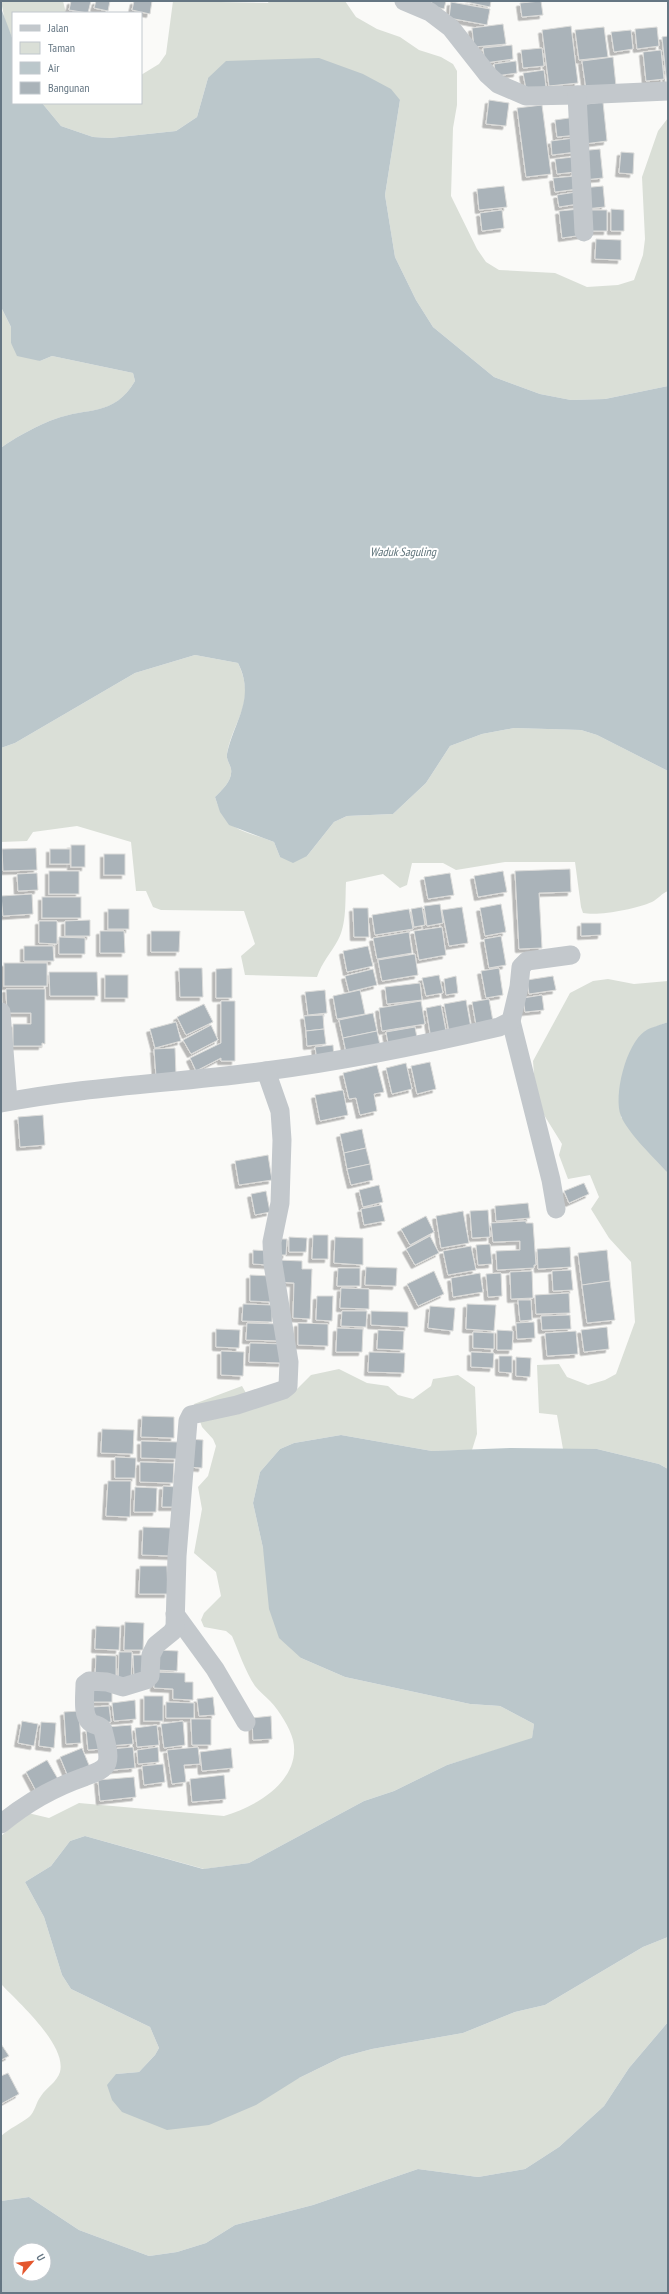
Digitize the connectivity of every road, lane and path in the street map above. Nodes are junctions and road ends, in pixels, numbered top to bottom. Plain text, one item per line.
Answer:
1 (404, 1) edge
2 (668, 91) edge
3 (578, 96) junction
4 (584, 232) dead end
5 (571, 955) dead end
6 (1, 1012) edge
7 (511, 1021) junction
8 (266, 1071) junction
9 (4, 1102) edge
10 (556, 1209) dead end
11 (175, 1614) junction
12 (246, 1722) dead end
13 (1, 1824) edge

1 - 3 street
2 - 3 street
3 - 4 street
5 - 7 street
6 - 9 street
7 - 8 street
7 - 10 street
8 - 9 street
8 - 11 street
11 - 12 street
11 - 13 street

